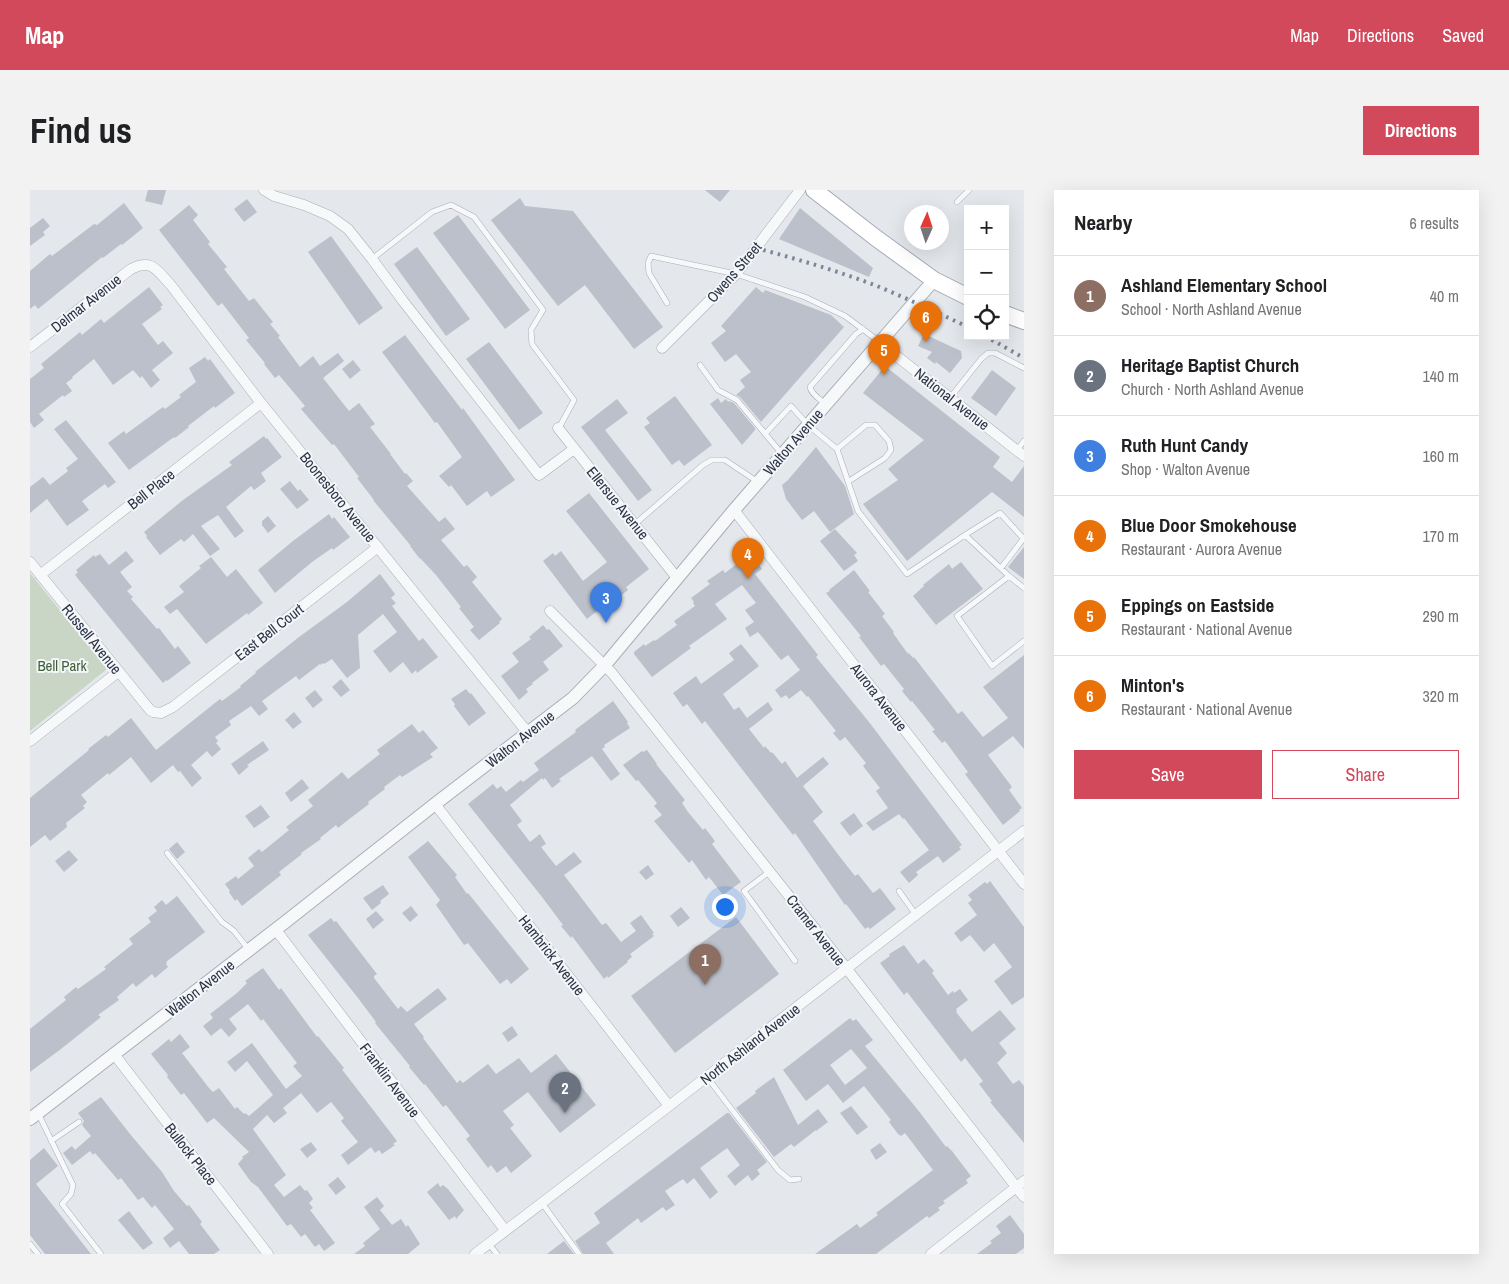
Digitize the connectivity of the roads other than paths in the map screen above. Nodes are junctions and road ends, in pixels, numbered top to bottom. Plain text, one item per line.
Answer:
1 (264, 190) edge
2 (800, 190) edge
3 (814, 190) edge
4 (969, 190) edge
5 (957, 202) dead end
6 (372, 259) junction
7 (144, 264) joint
8 (736, 274) junction
9 (934, 280) junction
10 (964, 295) edge
11 (667, 303) dead end
12 (1009, 315) edge
13 (1024, 321) edge
14 (863, 328) junction
15 (880, 343) junction
16 (30, 347) edge
17 (662, 348) dead end
18 (700, 365) dead end
19 (1024, 368) edge
20 (950, 398) junction
21 (261, 403) junction
22 (826, 404) junction
23 (808, 425) junction
24 (558, 428) joint
25 (765, 434) junction
26 (1024, 441) edge
27 (574, 448) junction
28 (837, 449) junction
29 (1020, 453) edge
30 (783, 455) junction
31 (849, 481) junction
32 (758, 482) junction
33 (734, 510) junction
34 (635, 524) junction
35 (966, 535) junction
36 (1024, 538) edge
37 (378, 546) junction
38 (30, 562) edge
39 (1001, 568) junction
40 (40, 575) junction
41 (1009, 576) junction
42 (678, 578) junction
43 (1024, 588) edge
44 (550, 611) dead end
45 (1024, 641) edge
46 (605, 665) junction
47 (118, 672) junction
48 (157, 713) joint
49 (528, 733) junction
50 (30, 741) edge
51 (435, 804) junction
52 (1024, 831) edge
53 (999, 851) junction
54 (167, 853) dead end
55 (770, 871) junction
56 (1024, 884) edge
57 (899, 891) dead end
58 (916, 915) junction
59 (276, 930) junction
60 (249, 950) junction
61 (795, 961) dead end
62 (847, 969) junction
63 (114, 1054) junction
64 (707, 1077) junction
65 (669, 1106) junction
66 (34, 1116) edge
67 (78, 1122) dead end
68 (52, 1141) junction
69 (799, 1179) dead end
70 (1020, 1184) edge
71 (1024, 1197) edge
72 (542, 1202) junction
73 (505, 1230) junction
74 (488, 1243) junction
75 (30, 1244) edge
76 (38, 1254) edge
77 (101, 1254) edge
78 (268, 1254) edge
79 (475, 1254) edge
80 (497, 1254) edge
81 (579, 1254) edge
82 (931, 1254) edge

1 - 6 street
2 - 8 street, Owens Street
3 - 9 main road
4 - 5 lane
6 - 24 lane
6 - 27 street
7 - 16 street, Delmar Avenue
7 - 21 street, Boonesboro Avenue
8 - 11 lane
8 - 14 lane
8 - 17 street, Owens Street
9 - 10 main road
9 - 15 street, Walton Avenue
12 - 13 main road
14 - 15 lane
14 - 22 lane
15 - 20 street, National Avenue
15 - 22 street, Walton Avenue
18 - 25 lane
19 - 20 lane
20 - 29 street, National Avenue
21 - 37 street, Boonesboro Avenue
21 - 40 street, Bell Place
22 - 23 street, Walton Avenue
23 - 25 lane
23 - 28 lane
23 - 30 street, Walton Avenue
24 - 27 street, Ellersue Avenue
25 - 30 lane
26 - 29 lane
27 - 34 street, Ellersue Avenue
28 - 31 lane
28 - 31 lane
30 - 32 street, Walton Avenue
31 - 35 lane
32 - 33 street, Walton Avenue
32 - 34 lane
33 - 42 street, Walton Avenue
33 - 53 street, Aurora Avenue
34 - 42 street, Ellersue Avenue
35 - 36 lane
35 - 39 lane
36 - 39 lane
37 - 48 street, East Bell Court
37 - 49 street, Boonesboro Avenue
38 - 40 street, Russell Avenue
39 - 41 lane
40 - 47 street, Russell Avenue
41 - 43 lane
41 - 45 lane
42 - 46 street, Walton Avenue
44 - 46 street, Cramer Avenue
46 - 49 street, Walton Avenue
46 - 55 street, Cramer Avenue
47 - 48 street, Russell Avenue
47 - 50 street
49 - 51 street, Walton Avenue
51 - 59 street, Walton Avenue
51 - 65 street, Hambrick Avenue
52 - 53 street, North Ashland Avenue
53 - 56 street, Aurora Avenue
53 - 58 street, North Ashland Avenue
54 - 60 lane
55 - 61 lane
55 - 62 street, Cramer Avenue
57 - 58 lane
58 - 62 street, North Ashland Avenue
59 - 60 street, Walton Avenue
59 - 73 street, Franklin Avenue
60 - 63 street, Walton Avenue
62 - 64 street, North Ashland Avenue
62 - 70 street, Cramer Avenue
63 - 66 street, Walton Avenue
63 - 78 street, Bullock Place
64 - 65 street, North Ashland Avenue
64 - 69 lane
65 - 72 street, North Ashland Avenue
66 - 68 lane
67 - 68 lane
68 - 77 lane
70 - 71 street, Cramer Avenue
70 - 82 street
72 - 73 street, North Ashland Avenue
72 - 81 lane
73 - 74 street, North Ashland Avenue
74 - 79 street, North Ashland Avenue
74 - 80 lane
75 - 76 lane

